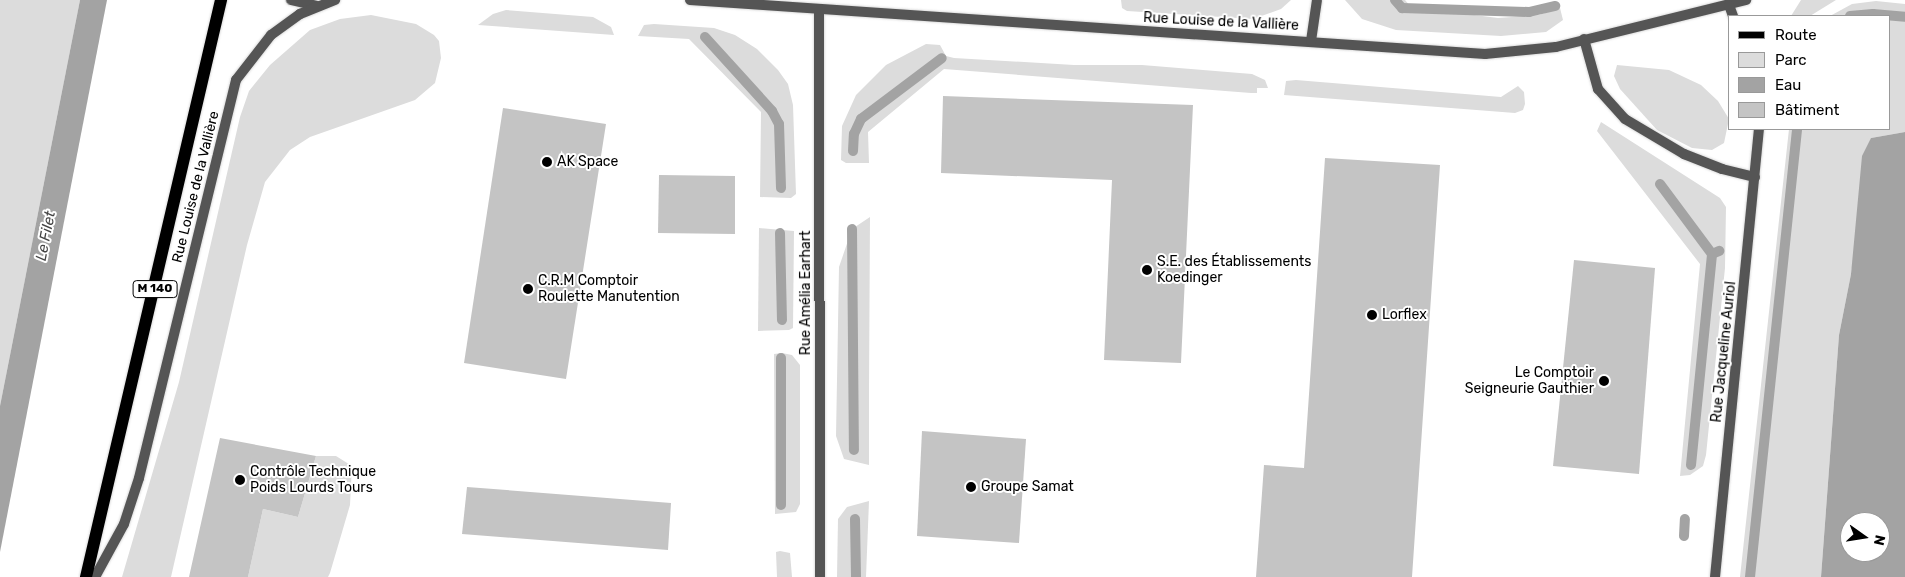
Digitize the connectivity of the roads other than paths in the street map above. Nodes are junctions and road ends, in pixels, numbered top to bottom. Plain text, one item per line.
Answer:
1 (221, 0) edge
2 (291, 0) edge
3 (335, 0) edge
4 (690, 0) edge
5 (1316, 0) edge
6 (1746, 0) edge
7 (1729, 5) junction
8 (316, 6) junction
9 (819, 9) junction
10 (1733, 15) edge
11 (1584, 39) junction
12 (1311, 41) junction
13 (1759, 130) edge
14 (1755, 178) junction
15 (86, 577) edge
16 (95, 577) edge
17 (820, 577) edge
18 (1715, 577) edge

1 - 15 main road, M 140
2 - 8 street
3 - 8 street, Rue Louise de la Vallière
4 - 9 street, Rue Louise de la Vallière
5 - 12 street
6 - 7 street, Rue Louise de la Vallière
7 - 10 street
7 - 11 street, Rue Louise de la Vallière
8 - 16 street, Rue Louise de la Vallière
9 - 12 street, Rue Louise de la Vallière
9 - 17 street, Rue Amélia Earhart
11 - 12 street, Rue Louise de la Vallière
11 - 14 street
13 - 14 street, Rue Jacqueline Auriol
14 - 18 street, Rue Jacqueline Auriol

